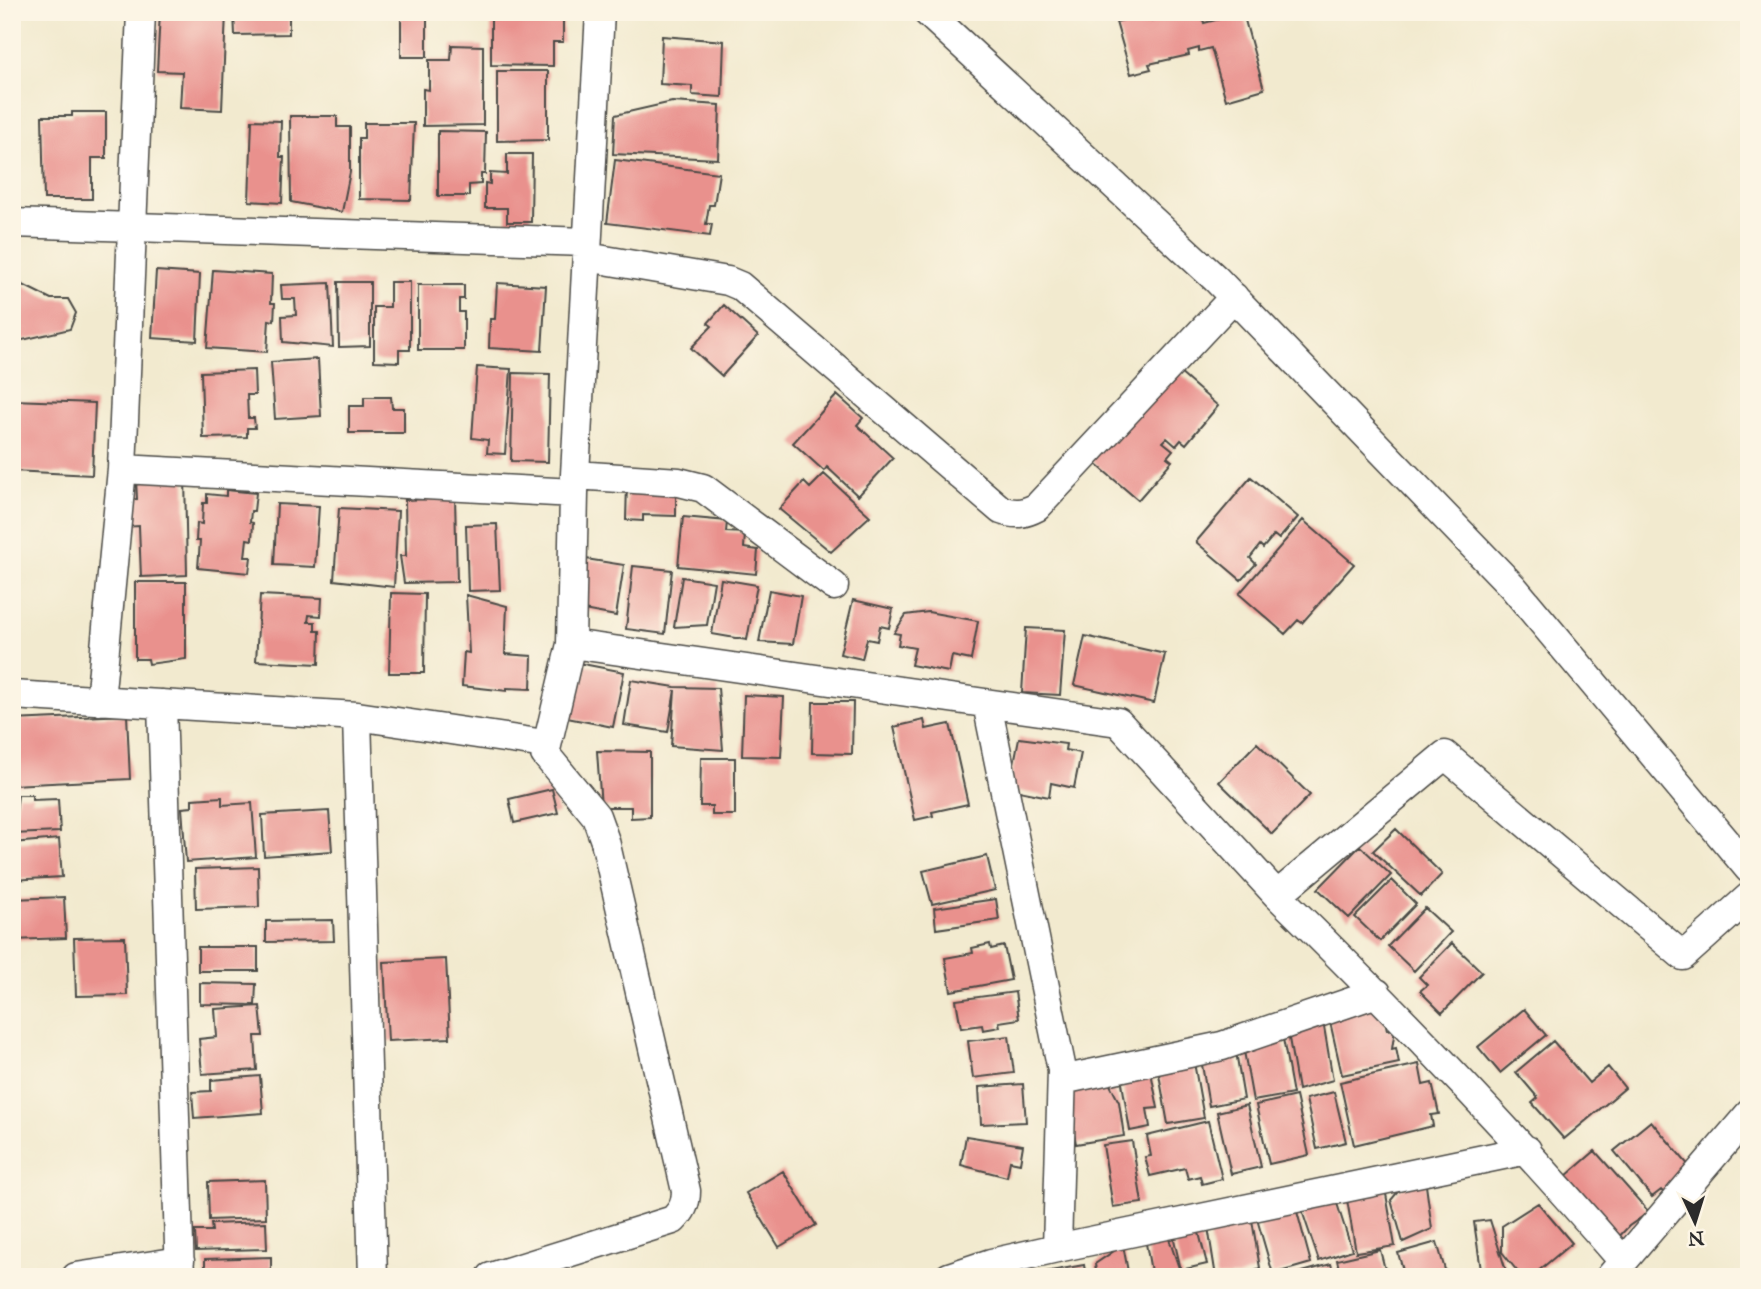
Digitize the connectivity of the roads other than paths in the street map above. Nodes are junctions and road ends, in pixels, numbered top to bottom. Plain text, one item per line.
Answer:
1 (141, 12) edge
2 (600, 12) edge
3 (927, 12) edge
4 (12, 223) edge
5 (132, 226) junction
6 (587, 250) junction
7 (1234, 297) junction
8 (122, 469) junction
9 (575, 484) junction
10 (834, 586) dead end
11 (571, 644) junction
12 (12, 695) edge
13 (100, 701) junction
14 (162, 704) junction
15 (988, 704) junction
16 (358, 716) junction
17 (545, 744) junction
18 (1749, 869) edge
19 (1278, 895) junction
20 (1749, 897) edge
21 (1377, 993) junction
22 (1062, 1080) junction
23 (1749, 1114) edge
24 (1527, 1150) junction
25 (1057, 1248) junction
26 (180, 1269) edge
27 (1616, 1269) edge
28 (76, 1277) edge
29 (373, 1277) edge
30 (492, 1277) edge
31 (949, 1277) edge

1 - 5 street
2 - 6 street
3 - 7 street
4 - 5 street
5 - 6 street
5 - 8 street
6 - 7 street
6 - 9 street
7 - 18 street
8 - 9 street
8 - 13 street
9 - 10 street
9 - 11 street
11 - 15 street
11 - 17 street
12 - 13 street
13 - 14 street
14 - 16 street
14 - 26 street
15 - 19 street
15 - 22 street
16 - 17 street
16 - 29 street
17 - 30 street
19 - 20 street
19 - 21 street
21 - 22 street
21 - 24 street
22 - 25 street
23 - 27 street
24 - 25 street
24 - 27 street
25 - 31 street
26 - 28 street

